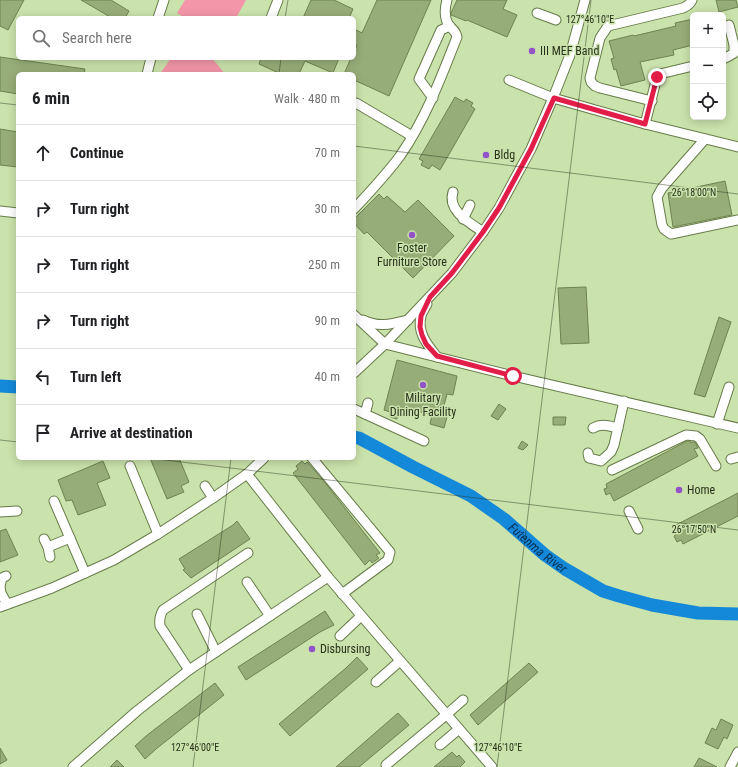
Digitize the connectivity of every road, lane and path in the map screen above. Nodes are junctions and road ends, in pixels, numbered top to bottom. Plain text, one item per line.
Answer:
1 (164, 0) edge
2 (278, 0) edge
3 (447, 0) edge
4 (584, 0) edge
5 (692, 0) edge
6 (536, 13) dead end
7 (159, 16) edge
8 (272, 16) edge
9 (556, 20) dead end
10 (729, 25) dead end
11 (450, 26) junction
12 (726, 58) edge
13 (150, 60) edge
14 (690, 67) edge
15 (147, 72) edge
16 (508, 80) dead end
17 (433, 98) junction
18 (554, 98) junction
19 (652, 101) junction
20 (356, 103) dead end
21 (645, 124) junction
22 (412, 136) junction
23 (705, 138) junction
24 (738, 147) edge
25 (453, 192) dead end
26 (470, 205) dead end
27 (356, 207) edge
28 (0, 210) edge
29 (16, 213) edge
30 (463, 219) junction
31 (738, 220) edge
32 (483, 232) junction
33 (430, 297) junction
34 (356, 316) edge
35 (356, 317) edge
36 (408, 320) junction
37 (386, 344) junction
38 (437, 356) junction
39 (356, 371) edge
40 (729, 387) dead end
41 (624, 401) junction
42 (368, 403) dead end
43 (356, 410) edge
44 (365, 414) junction
45 (717, 424) junction
46 (593, 428) dead end
47 (618, 428) junction
48 (738, 428) edge
49 (424, 441) dead end
50 (588, 453) dead end
51 (262, 460) edge
52 (314, 460) edge
53 (130, 466) dead end
54 (716, 466) dead end
55 (612, 470) dead end
56 (247, 474) junction
57 (206, 486) dead end
58 (213, 498) junction
59 (54, 500) dead end
60 (17, 511) dead end
61 (629, 511) dead end
62 (0, 512) edge
63 (638, 529) dead end
64 (158, 534) junction
65 (70, 538) junction
66 (248, 553) dead end
67 (50, 557) dead end
68 (85, 573) junction
69 (6, 576) dead end
70 (328, 577) junction
71 (247, 582) dead end
72 (0, 586) edge
73 (342, 594) junction
74 (3, 605) edge
75 (197, 614) dead end
76 (270, 616) junction
77 (361, 616) junction
78 (340, 636) dead end
79 (216, 652) junction
80 (400, 661) junction
81 (189, 670) junction
82 (376, 682) dead end
83 (463, 700) dead end
84 (446, 715) junction
85 (459, 729) junction
86 (440, 745) dead end
87 (738, 752) edge
88 (386, 765) dead end
89 (73, 767) edge
90 (492, 767) edge
91 (730, 767) edge

1 - 7 lane
2 - 8 lane
3 - 11 lane
4 - 18 lane
5 - 19 lane
6 - 9 lane
10 - 12 lane
11 - 17 lane
11 - 17 lane
13 - 15 lane
14 - 19 lane
16 - 18 lane
17 - 22 lane
18 - 21 lane
18 - 32 lane
19 - 21 lane
20 - 22 lane
21 - 23 lane
22 - 27 lane
23 - 24 lane
23 - 31 lane
25 - 30 lane
26 - 30 lane
28 - 29 lane
30 - 32 lane
32 - 33 lane
33 - 36 lane
33 - 38 lane
34 - 36 lane
35 - 37 lane
36 - 37 lane
37 - 38 lane
37 - 39 lane
38 - 41 lane
40 - 45 lane
41 - 45 lane
41 - 47 lane
42 - 44 lane
43 - 44 lane
44 - 49 lane
45 - 48 lane
46 - 47 lane
47 - 50 lane
51 - 56 lane
52 - 73 lane
53 - 64 lane
54 - 55 lane
56 - 58 lane
56 - 70 lane
57 - 58 lane
58 - 64 lane
59 - 65 lane
60 - 62 lane
61 - 63 lane
64 - 68 lane
65 - 67 lane
65 - 68 lane
66 - 81 lane
68 - 74 lane
69 - 72 lane
70 - 73 lane
70 - 76 lane
71 - 76 lane
72 - 74 lane
73 - 77 lane
75 - 79 lane
76 - 79 lane
77 - 78 lane
77 - 80 lane
79 - 81 lane
80 - 82 lane
80 - 84 lane
81 - 89 lane
83 - 84 lane
84 - 85 lane
84 - 88 lane
85 - 86 lane
85 - 90 lane
87 - 91 lane

